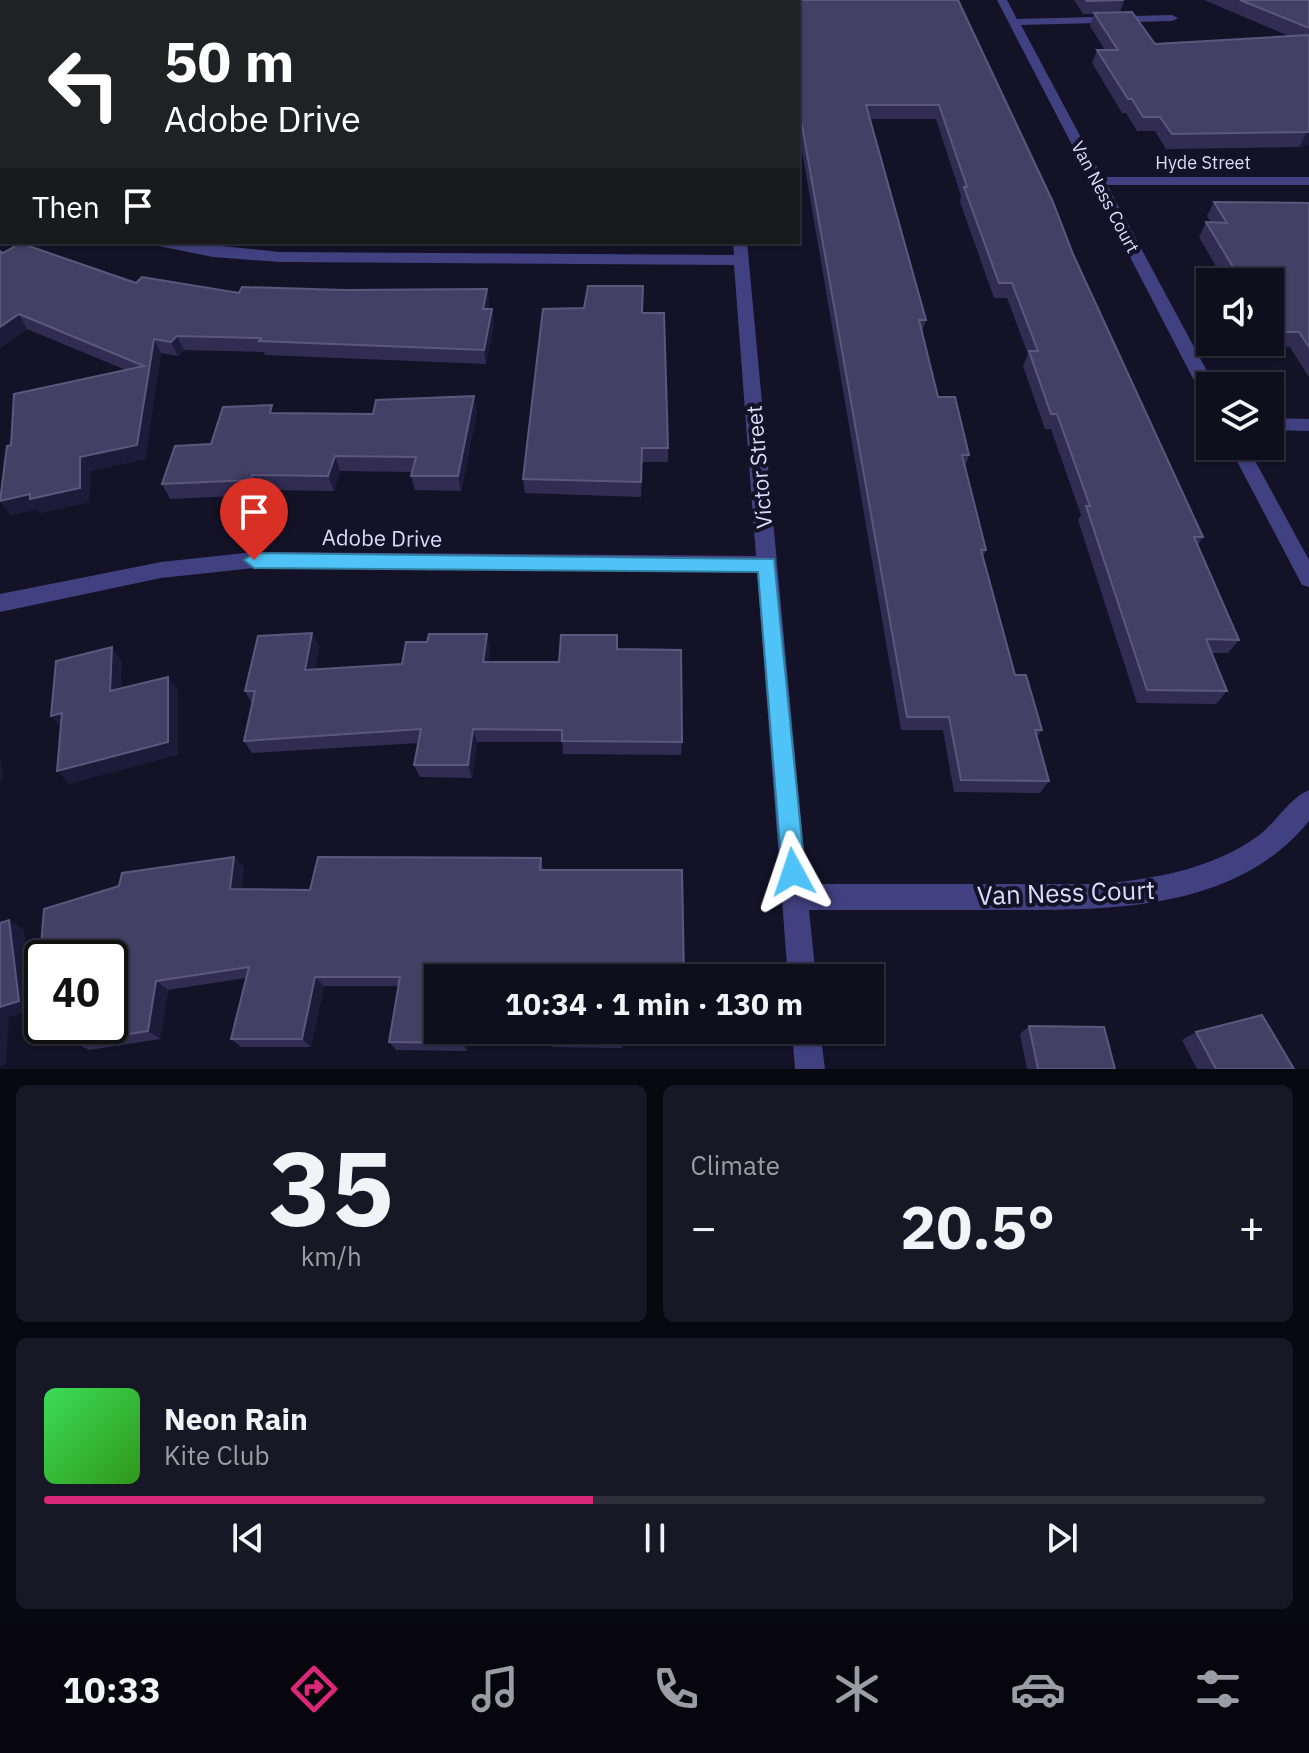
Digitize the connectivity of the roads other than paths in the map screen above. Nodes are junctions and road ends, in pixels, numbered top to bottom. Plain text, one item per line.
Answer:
1 (1002, 0) edge
2 (1172, 18) dead end
3 (1013, 22) junction
4 (1097, 181) junction
5 (1309, 181) edge
6 (170, 244) edge
7 (740, 251) edge
8 (1198, 372) edge
9 (1284, 424) edge
10 (1309, 425) edge
11 (1245, 460) edge
12 (767, 564) junction
13 (1309, 579) edge
14 (0, 603) edge
15 (1309, 802) edge
16 (796, 897) junction
17 (801, 964) edge
18 (807, 1044) edge
19 (810, 1069) edge

1 - 3 street, Van Ness Court
2 - 3 street
3 - 4 street, Van Ness Court
4 - 5 street, Hyde Street
4 - 8 street, Van Ness Court
6 - 7 street
7 - 12 street, Victor Street
9 - 10 street
11 - 13 street
12 - 14 street, Adobe Drive
12 - 16 street, Victor Street
15 - 16 street, Van Ness Court
16 - 17 street, Victor Street
18 - 19 street

